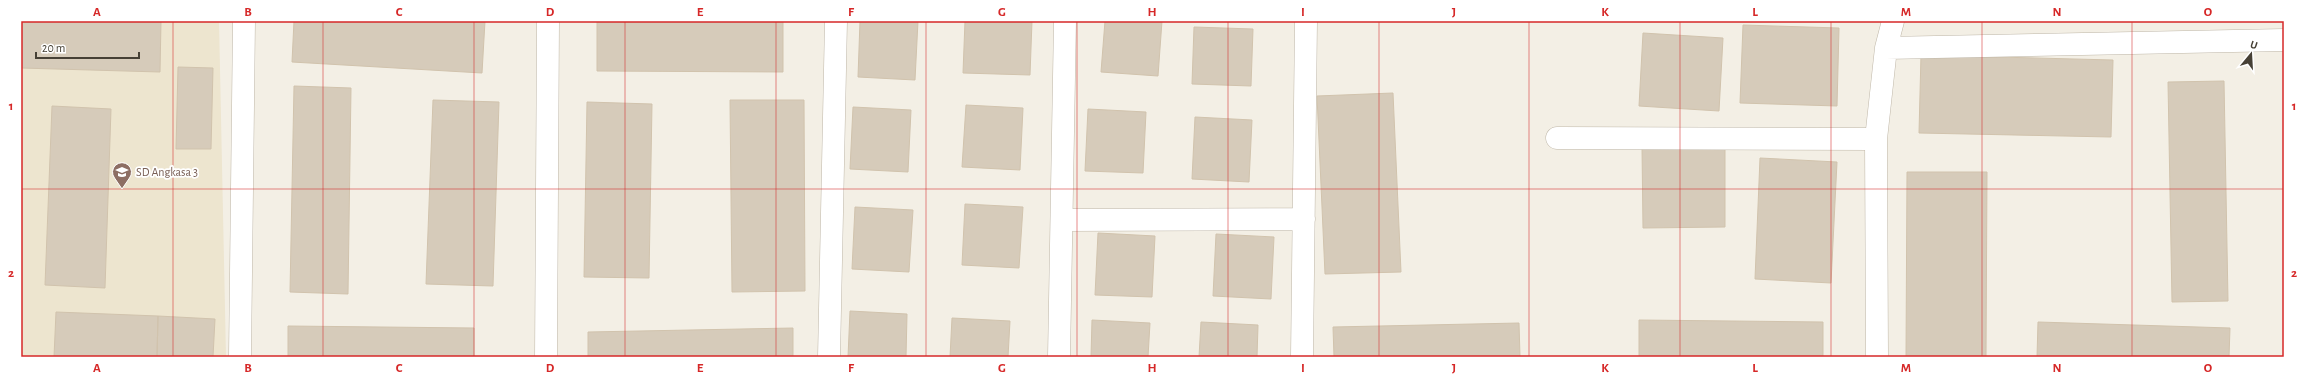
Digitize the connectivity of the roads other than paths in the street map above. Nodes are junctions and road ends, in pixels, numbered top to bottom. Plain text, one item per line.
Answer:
1 (244, 21) edge
2 (548, 21) edge
3 (836, 21) edge
4 (1065, 21) edge
5 (1306, 21) edge
6 (1893, 21) edge
7 (2284, 40) edge
8 (1886, 48) junction
9 (1557, 138) dead end
10 (1876, 139) junction
11 (1304, 219) junction
12 (1062, 220) junction
13 (240, 357) edge
14 (546, 357) edge
15 (829, 357) edge
16 (1059, 357) edge
17 (1302, 357) edge
18 (1877, 357) edge

1 - 13 street
2 - 14 street
3 - 15 street
4 - 12 street
5 - 11 street
6 - 8 street
7 - 8 street
8 - 10 street
9 - 10 street
10 - 18 street
11 - 12 street
11 - 17 street
12 - 16 street

